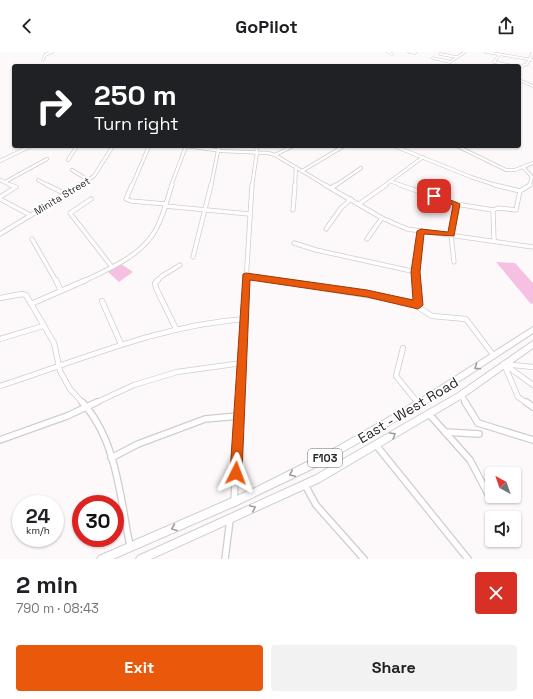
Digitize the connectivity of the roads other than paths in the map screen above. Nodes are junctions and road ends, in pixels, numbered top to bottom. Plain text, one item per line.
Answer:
1 (52, 52) edge
2 (388, 52) edge
3 (409, 52) edge
4 (465, 52) edge
5 (486, 52) edge
6 (533, 52) edge
7 (415, 53) dead end
8 (392, 54) dead end
9 (440, 54) dead end
10 (499, 55) junction
11 (433, 58) dead end
12 (456, 58) junction
13 (43, 60) dead end
14 (529, 60) junction
15 (533, 60) edge
16 (504, 64) edge
17 (521, 66) edge
18 (521, 81) edge
19 (533, 86) edge
20 (27, 148) edge
21 (76, 148) edge
22 (112, 148) edge
23 (148, 148) edge
24 (185, 148) edge
25 (202, 148) edge
26 (256, 148) edge
27 (289, 148) edge
28 (341, 148) edge
29 (399, 148) edge
30 (461, 148) edge
31 (218, 150) junction
32 (257, 152) junction
33 (275, 155) junction
34 (423, 157) junction
35 (47, 159) dead end
36 (68, 160) dead end
37 (0, 161) edge
38 (533, 163) edge
39 (296, 167) junction
40 (523, 167) junction
41 (361, 168) dead end
42 (72, 170) dead end
43 (302, 171) junction
44 (0, 180) edge
45 (38, 180) dead end
46 (88, 180) junction
47 (390, 181) junction
48 (4, 182) junction
49 (331, 188) junction
50 (520, 192) junction
51 (66, 194) junction
52 (0, 198) edge
53 (91, 199) dead end
54 (351, 199) junction
55 (359, 204) junction
56 (456, 204) junction
57 (165, 205) junction
58 (206, 209) junction
59 (293, 210) dead end
60 (493, 210) junction
61 (249, 214) junction
62 (30, 215) junction
63 (382, 218) junction
64 (326, 229) dead end
65 (421, 231) junction
66 (0, 234) edge
67 (451, 234) junction
68 (32, 239) dead end
69 (368, 239) dead end
70 (494, 240) junction
71 (294, 243) dead end
72 (533, 247) edge
73 (193, 257) dead end
74 (454, 262) dead end
75 (180, 265) dead end
76 (112, 267) junction
77 (416, 272) junction
78 (246, 276) junction
79 (61, 291) junction
80 (0, 297) edge
81 (102, 301) dead end
82 (31, 304) junction
83 (418, 305) junction
84 (245, 319) junction
85 (43, 326) junction
86 (176, 329) junction
87 (533, 330) edge
88 (0, 339) edge
89 (121, 344) junction
90 (533, 344) edge
91 (403, 348) dead end
92 (494, 356) junction
93 (242, 363) junction
94 (504, 364) junction
95 (59, 367) junction
96 (533, 367) edge
97 (533, 385) edge
98 (0, 386) edge
99 (461, 395) junction
100 (419, 404) junction
101 (87, 407) junction
102 (533, 407) edge
103 (429, 414) junction
104 (239, 416) junction
105 (444, 432) junction
106 (479, 434) dead end
107 (0, 440) edge
108 (533, 440) edge
109 (376, 445) junction
110 (111, 458) junction
111 (305, 484) junction
112 (485, 488) edge
113 (234, 501) junction
114 (230, 519) junction
115 (130, 547) junction
116 (102, 559) edge
117 (141, 559) edge
118 (225, 559) edge
119 (364, 559) edge
120 (468, 559) edge

1 - 13 street
2 - 8 street
3 - 7 street
4 - 12 street
5 - 10 street
6 - 14 street
9 - 12 street
10 - 14 street
10 - 16 street
11 - 12 street
14 - 15 street
14 - 17 street
18 - 19 street
20 - 37 street
21 - 36 street
22 - 46 street, Minita Street
23 - 57 street
24 - 57 street
25 - 31 street
26 - 32 street
27 - 33 street
28 - 43 street
29 - 34 street
30 - 40 street
31 - 32 street
31 - 58 street
32 - 33 street
32 - 61 street
33 - 39 street
34 - 47 street
34 - 50 street
35 - 48 street
38 - 40 street
39 - 43 street
39 - 59 street
40 - 50 street
41 - 49 street
42 - 46 street
43 - 49 street
44 - 48 street
45 - 51 street
46 - 51 street, Minita Street
47 - 55 street
47 - 56 street
48 - 52 street
49 - 54 street
50 - 60 street
51 - 62 street, Minita Street
52 - 62 street
53 - 76 street
54 - 55 street
54 - 64 street
55 - 63 street
56 - 60 street
56 - 67 street
57 - 58 street
57 - 76 street
58 - 61 street
58 - 73 street
60 - 70 street
61 - 78 street
62 - 66 street, Minita Street
63 - 65 street
63 - 69 street
65 - 67 street
65 - 77 street
67 - 70 street
67 - 74 street
68 - 79 street
70 - 72 street
71 - 77 street
75 - 86 street
76 - 79 street
77 - 83 street
78 - 83 street
78 - 84 street
79 - 82 street
80 - 82 street
81 - 89 street
82 - 85 street
83 - 92 street
84 - 86 street
84 - 93 street
85 - 88 street
85 - 95 street
86 - 89 street
87 - 92 main road, East - West Road / F103
89 - 95 street
90 - 94 main road, East - West Road / F103
91 - 100 street
92 -> 100 main road, East - West Road / F103
93 - 101 street
93 - 104 street
94 - 96 street
94 - 97 street
94 - 99 main road, East - West Road / F103
94 - 102 street
95 - 98 street
95 - 101 street
99 - 103 main road, East - West Road / F103
99 - 108 street
100 -> 113 main road, East - West Road / F103
101 - 107 street
101 - 110 street
103 - 105 street
109 -> 103 main road, East - West Road / F103
104 - 110 street
104 - 113 street
105 - 106 street
105 - 112 street
109 - 111 main road, East - West Road / F103
109 - 120 street
110 - 115 street
114 -> 111 main road, East - West Road / F103
111 - 119 street
113 -> 115 main road, East - West Road / F103
114 - 117 main road, East - West Road / F103
114 - 118 street
115 - 116 main road, East - West Road / F103

